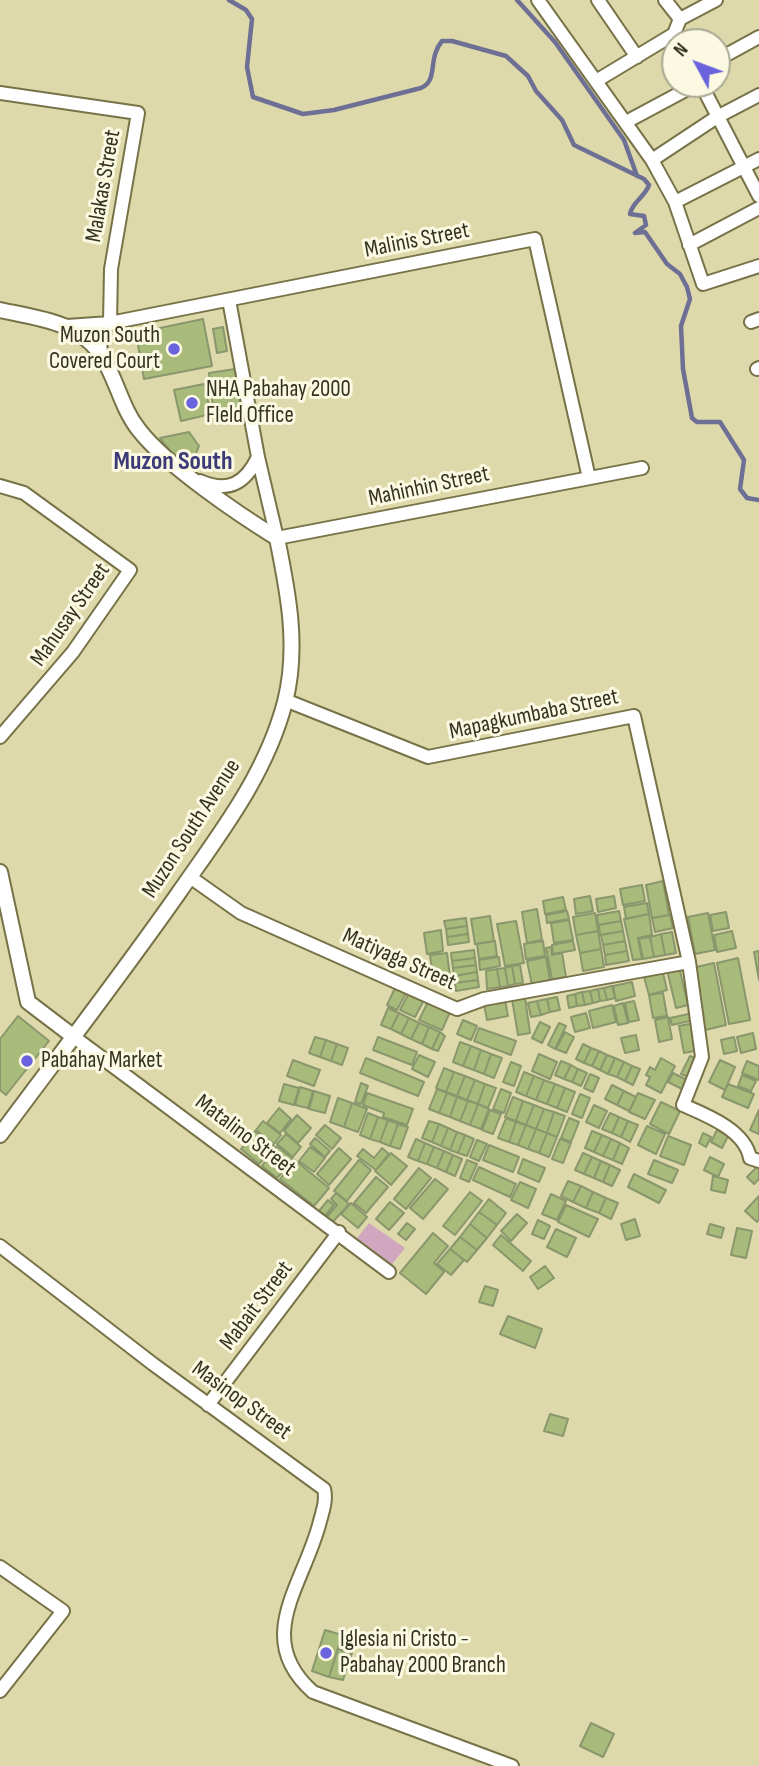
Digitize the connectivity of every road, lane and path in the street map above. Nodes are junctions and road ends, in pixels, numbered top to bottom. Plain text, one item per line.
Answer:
1 (538, 0) edge
2 (597, 0) edge
3 (665, 0) edge
4 (716, 0) edge
5 (680, 19) junction
6 (678, 28) edge
7 (759, 37) edge
8 (661, 45) edge
9 (731, 52) edge
10 (637, 57) junction
11 (596, 81) junction
12 (0, 93) edge
13 (759, 95) edge
14 (672, 98) edge
15 (707, 98) edge
16 (717, 117) junction
17 (626, 122) junction
18 (759, 159) edge
19 (652, 160) junction
20 (742, 168) junction
21 (759, 196) edge
22 (675, 202) junction
23 (759, 208) edge
24 (690, 244) junction
25 (759, 266) edge
26 (229, 300) junction
27 (0, 310) edge
28 (110, 323) junction
29 (67, 326) junction
30 (102, 356) junction
31 (258, 457) junction
32 (642, 468) dead end
33 (589, 478) junction
34 (196, 480) junction
35 (0, 486) edge
36 (277, 538) junction
37 (285, 700) junction
38 (0, 737) edge
39 (0, 872) edge
40 (190, 877) junction
41 (689, 962) junction
42 (74, 1037) junction
43 (0, 1135) edge
44 (759, 1161) edge
45 (339, 1232) junction
46 (0, 1246) edge
47 (389, 1272) dead end
48 (208, 1405) junction
49 (0, 1567) edge
50 (0, 1691) edge
51 (512, 1766) edge

1 - 11 street
2 - 10 street
3 - 5 street
4 - 5 street
5 - 6 street
7 - 9 street
8 - 10 street
10 - 11 street
11 - 17 street
12 - 28 street, Malakas Street
13 - 16 street
14 - 17 street
15 - 16 street
16 - 19 street
16 - 20 street
17 - 19 street
18 - 20 street
19 - 22 street
20 - 21 street
20 - 22 street
22 - 24 street
23 - 24 street
24 - 25 street
26 - 28 street, Malinis Street
26 - 31 street
26 - 33 street, Malinis Street
27 - 29 street
28 - 29 street, Malinis Street
28 - 30 street
29 - 30 street
30 - 34 street
31 - 34 street
31 - 36 street
32 - 33 street, Mahinhin Street
33 - 36 street, Mahinhin Street
34 - 36 street
35 - 38 street, Mahusay Street
36 - 37 street, Muzon South Avenue
37 - 40 street, Muzon South Avenue
37 - 41 street, Mapagkumbaba Street
39 - 42 street
40 - 41 street, Matiyaga Street
40 - 42 street, Muzon South Avenue
41 - 44 street
42 - 43 street, Muzon South Avenue
42 - 45 street, Matalino Street
45 - 47 street, Matalino Street
45 - 48 street, Mabait Street
46 - 48 street, Masinop Street
48 - 51 street, Masinop Street
49 - 50 street

